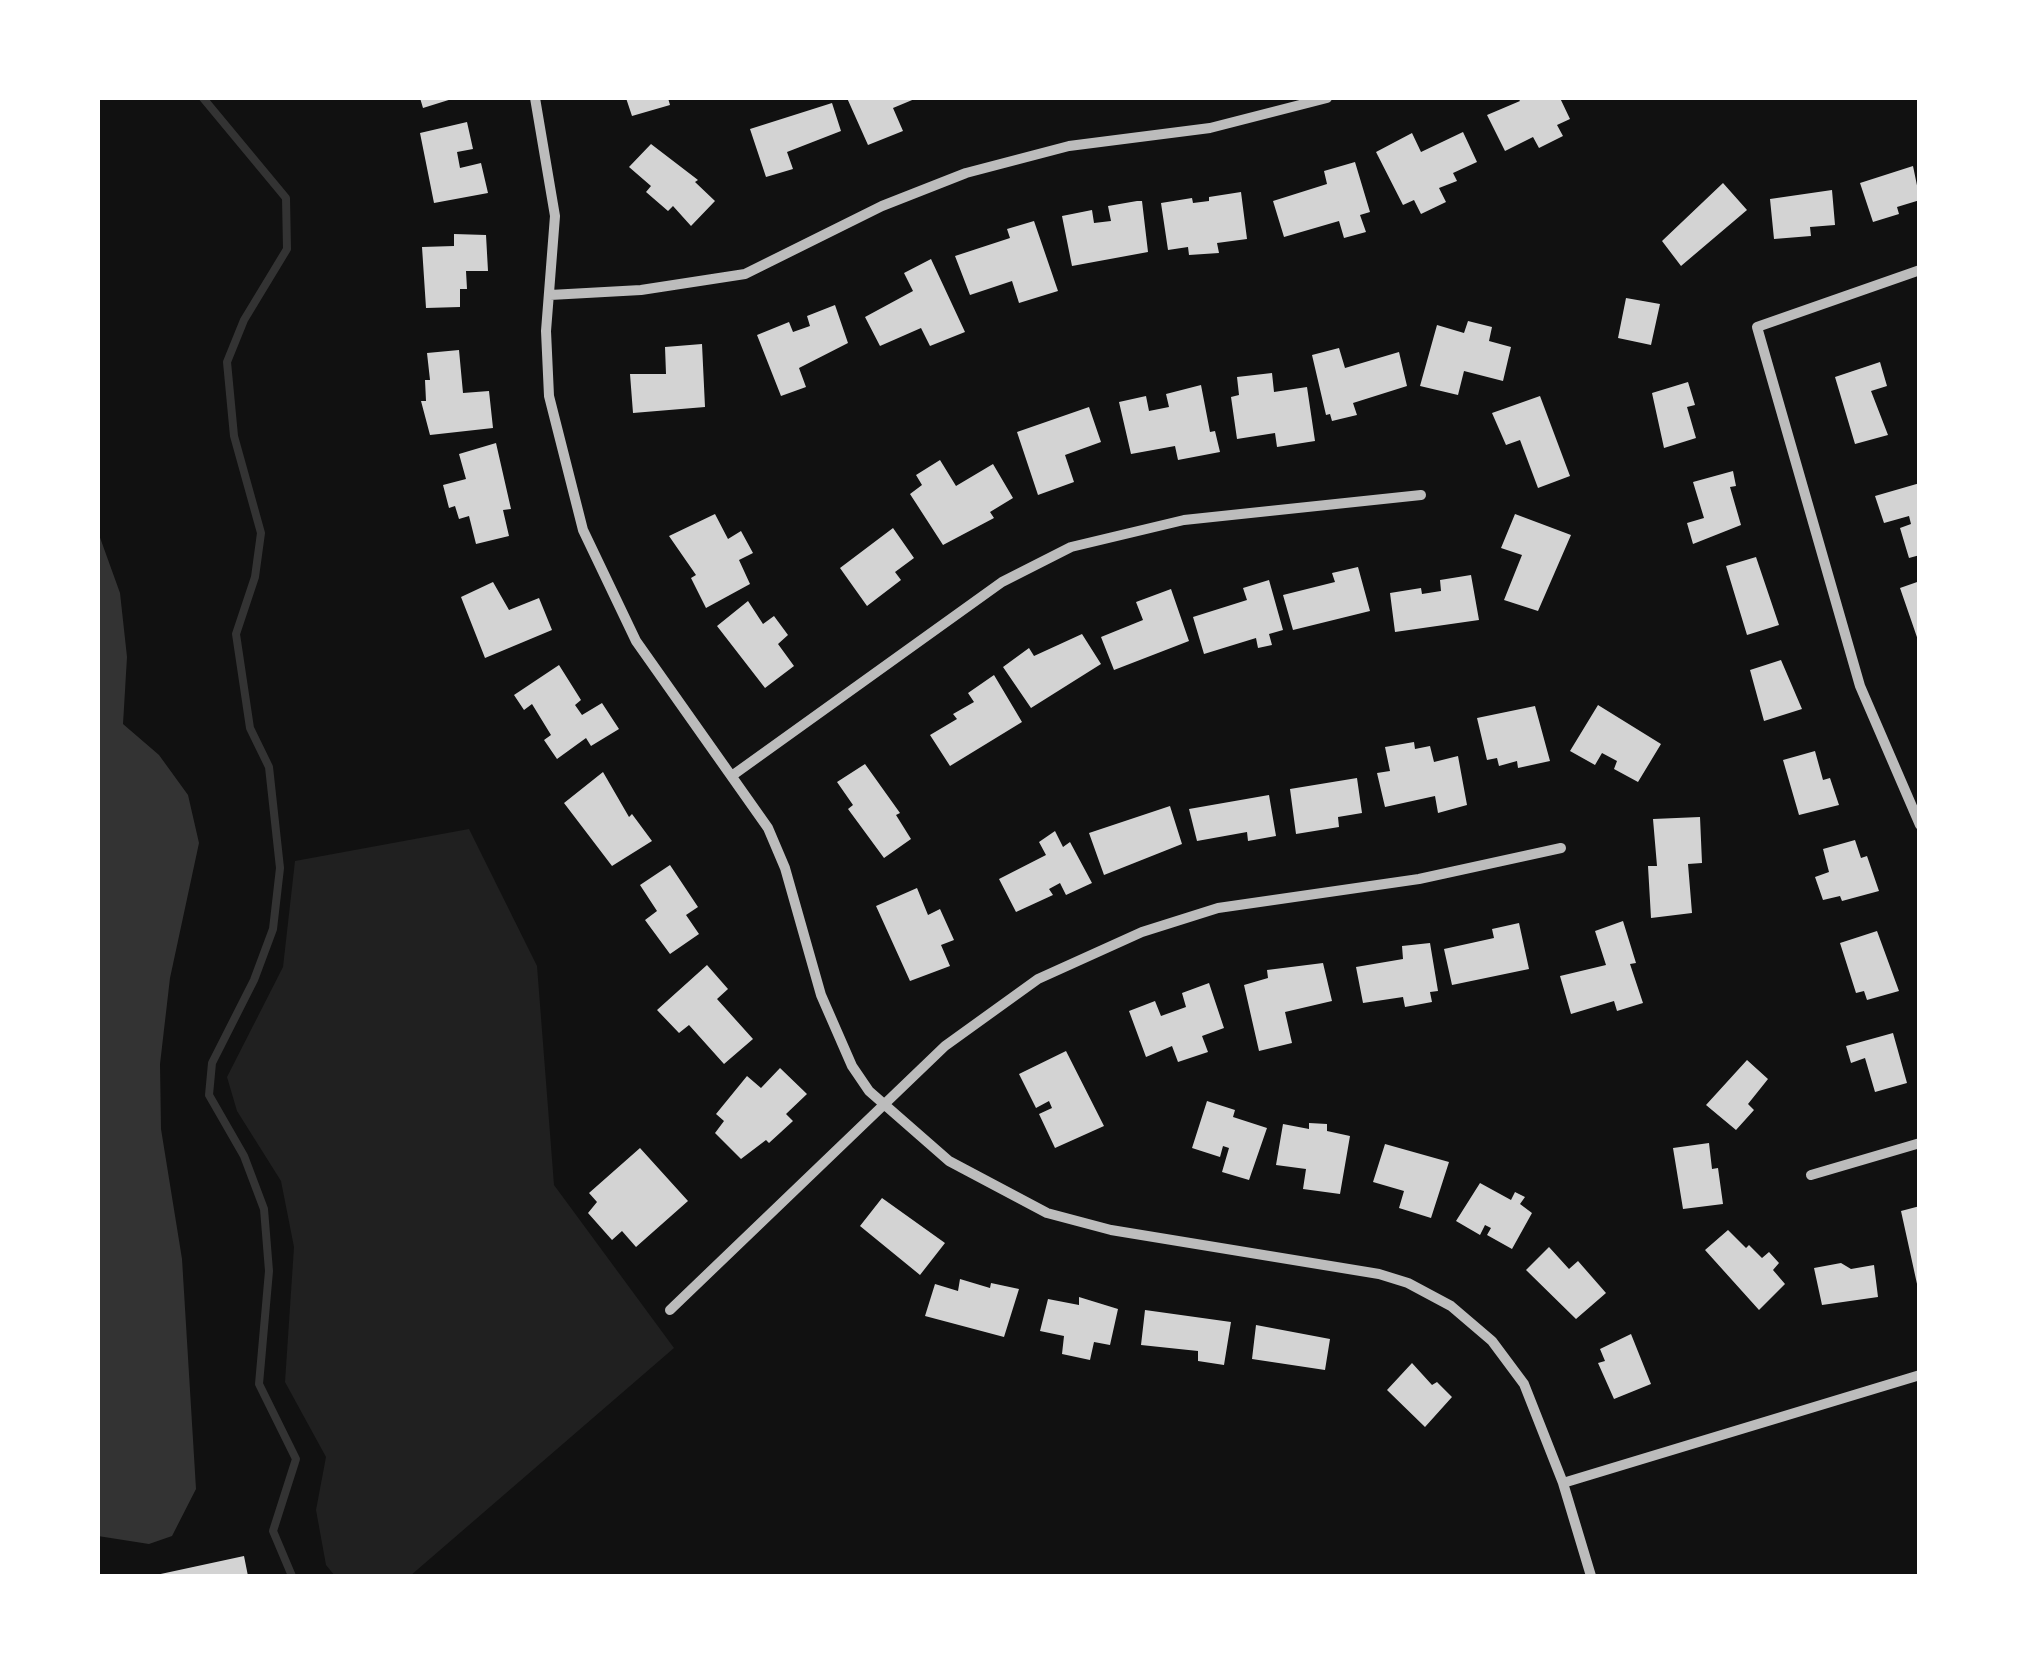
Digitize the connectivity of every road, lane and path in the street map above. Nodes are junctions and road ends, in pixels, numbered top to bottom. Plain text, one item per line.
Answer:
1 (536, 98) edge
2 (1327, 98) edge
3 (1920, 270) edge
4 (550, 295) junction
5 (1422, 495) dead end
6 (733, 776) junction
7 (1920, 825) edge
8 (1561, 848) dead end
9 (883, 1106) junction
10 (1920, 1144) edge
11 (1811, 1174) dead end
12 (670, 1310) dead end
13 (1920, 1376) edge
14 (1563, 1483) junction
15 (1592, 1576) edge

1 - 4 street
2 - 4 street
3 - 7 street
4 - 6 street
5 - 6 street
6 - 9 street
8 - 9 street
9 - 12 street
9 - 14 street
10 - 11 street
13 - 14 street
14 - 15 street

